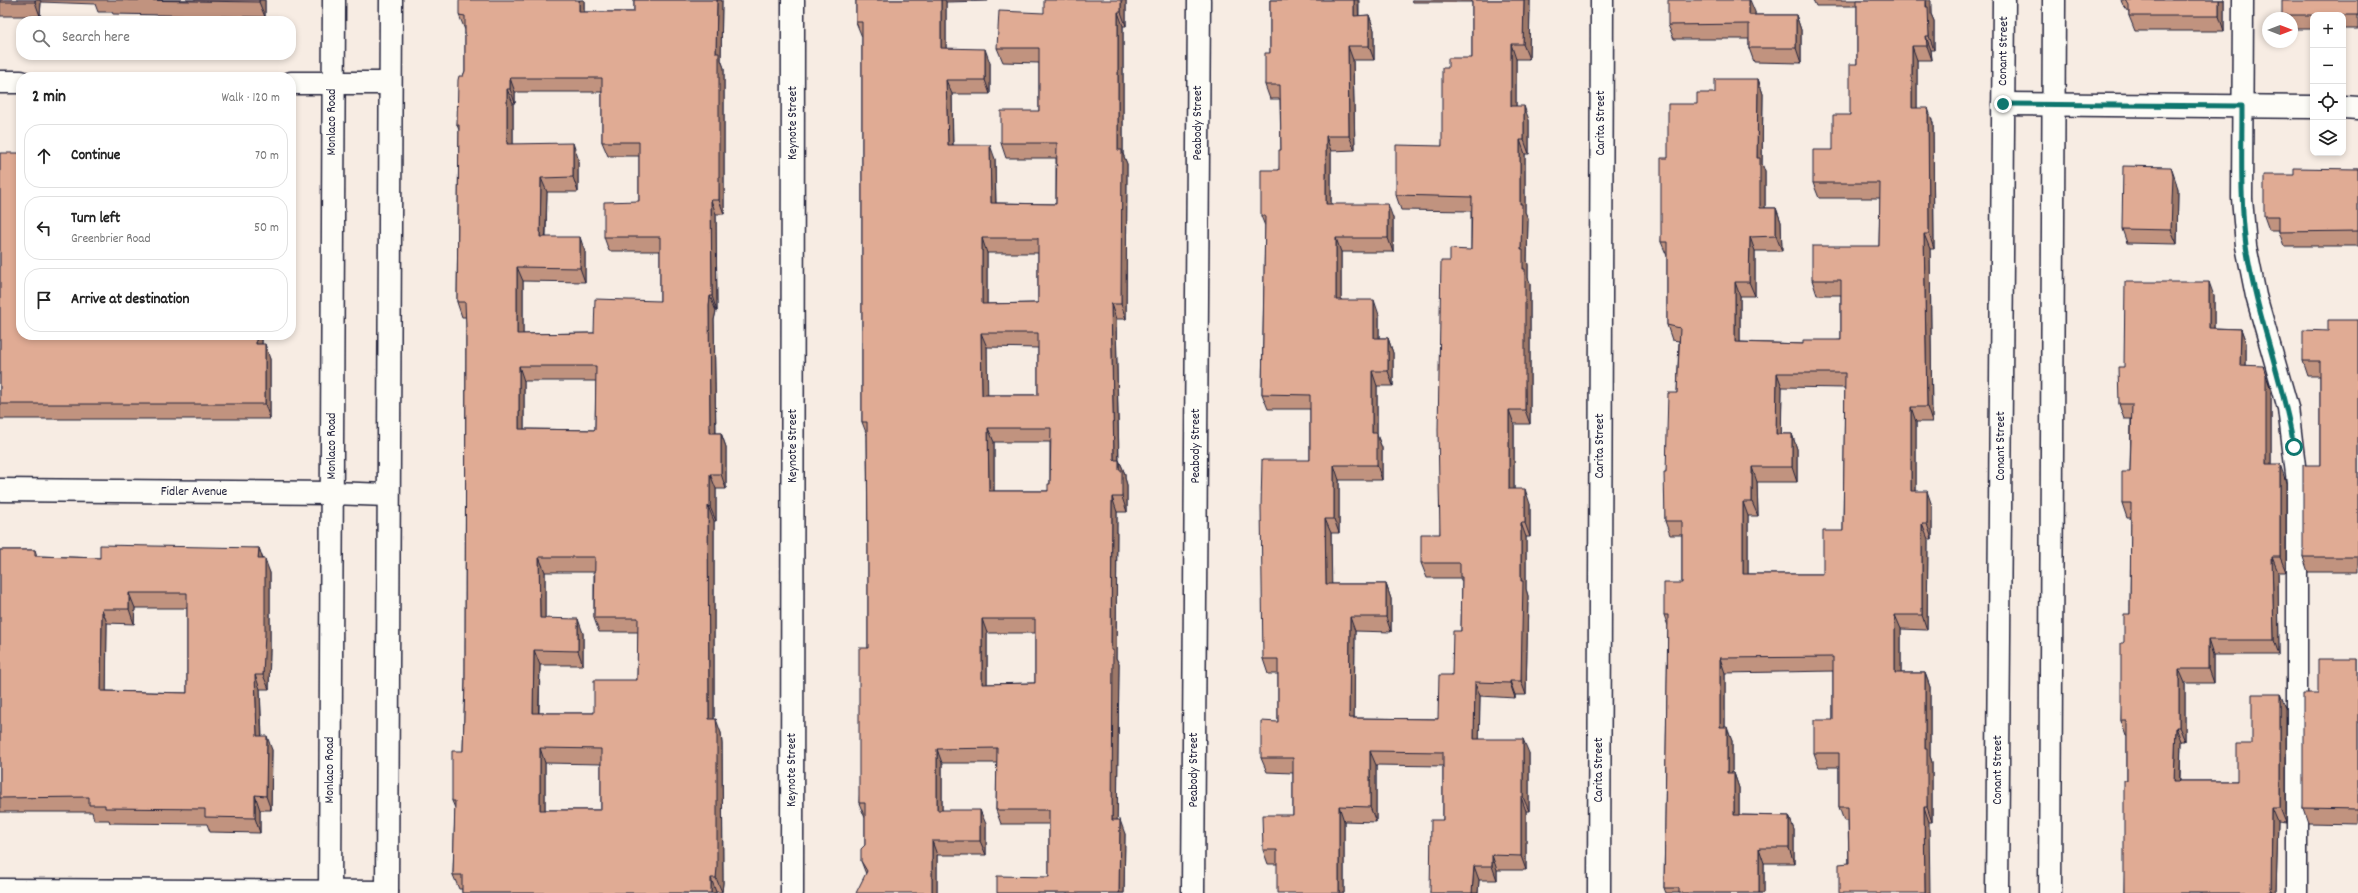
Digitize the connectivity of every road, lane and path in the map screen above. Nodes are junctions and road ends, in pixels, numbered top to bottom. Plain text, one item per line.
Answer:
1 (334, 0) edge
2 (391, 0) edge
3 (793, 0) edge
4 (1199, 0) edge
5 (1602, 0) edge
6 (2004, 0) edge
7 (2054, 0) edge
8 (2243, 0) edge
9 (0, 82) edge
10 (16, 82) edge
11 (296, 83) edge
12 (332, 83) junction
13 (390, 83) junction
14 (2003, 104) junction
15 (2054, 105) junction
16 (2242, 106) junction
17 (2310, 107) edge
18 (2346, 107) edge
19 (2358, 108) edge
20 (0, 490) edge
21 (332, 493) junction
22 (387, 495) junction
23 (0, 890) edge
24 (330, 892) edge
25 (386, 893) edge
26 (792, 893) edge
27 (1193, 893) edge
28 (1599, 893) edge
29 (1997, 893) edge
30 (2050, 893) edge
31 (2297, 893) edge

1 - 12 street, Monlaco Road
2 - 13 street
3 - 26 street, Keynote Street
4 - 27 street, Peabody Street
5 - 28 street, Carita Street
6 - 14 street, Conant Street
7 - 15 street
8 - 16 lane
9 - 10 street
11 - 12 street
12 - 13 street
12 - 21 street, Monlaco Road
13 - 22 street
14 - 15 street
14 - 29 street, Conant Street
15 - 16 street
15 - 30 street
16 - 17 street
16 - 31 lane
18 - 19 street
20 - 21 street, Fidler Avenue
21 - 22 street, Fidler Avenue
21 - 24 street, Monlaco Road
22 - 25 street
23 - 24 street
24 - 25 street

